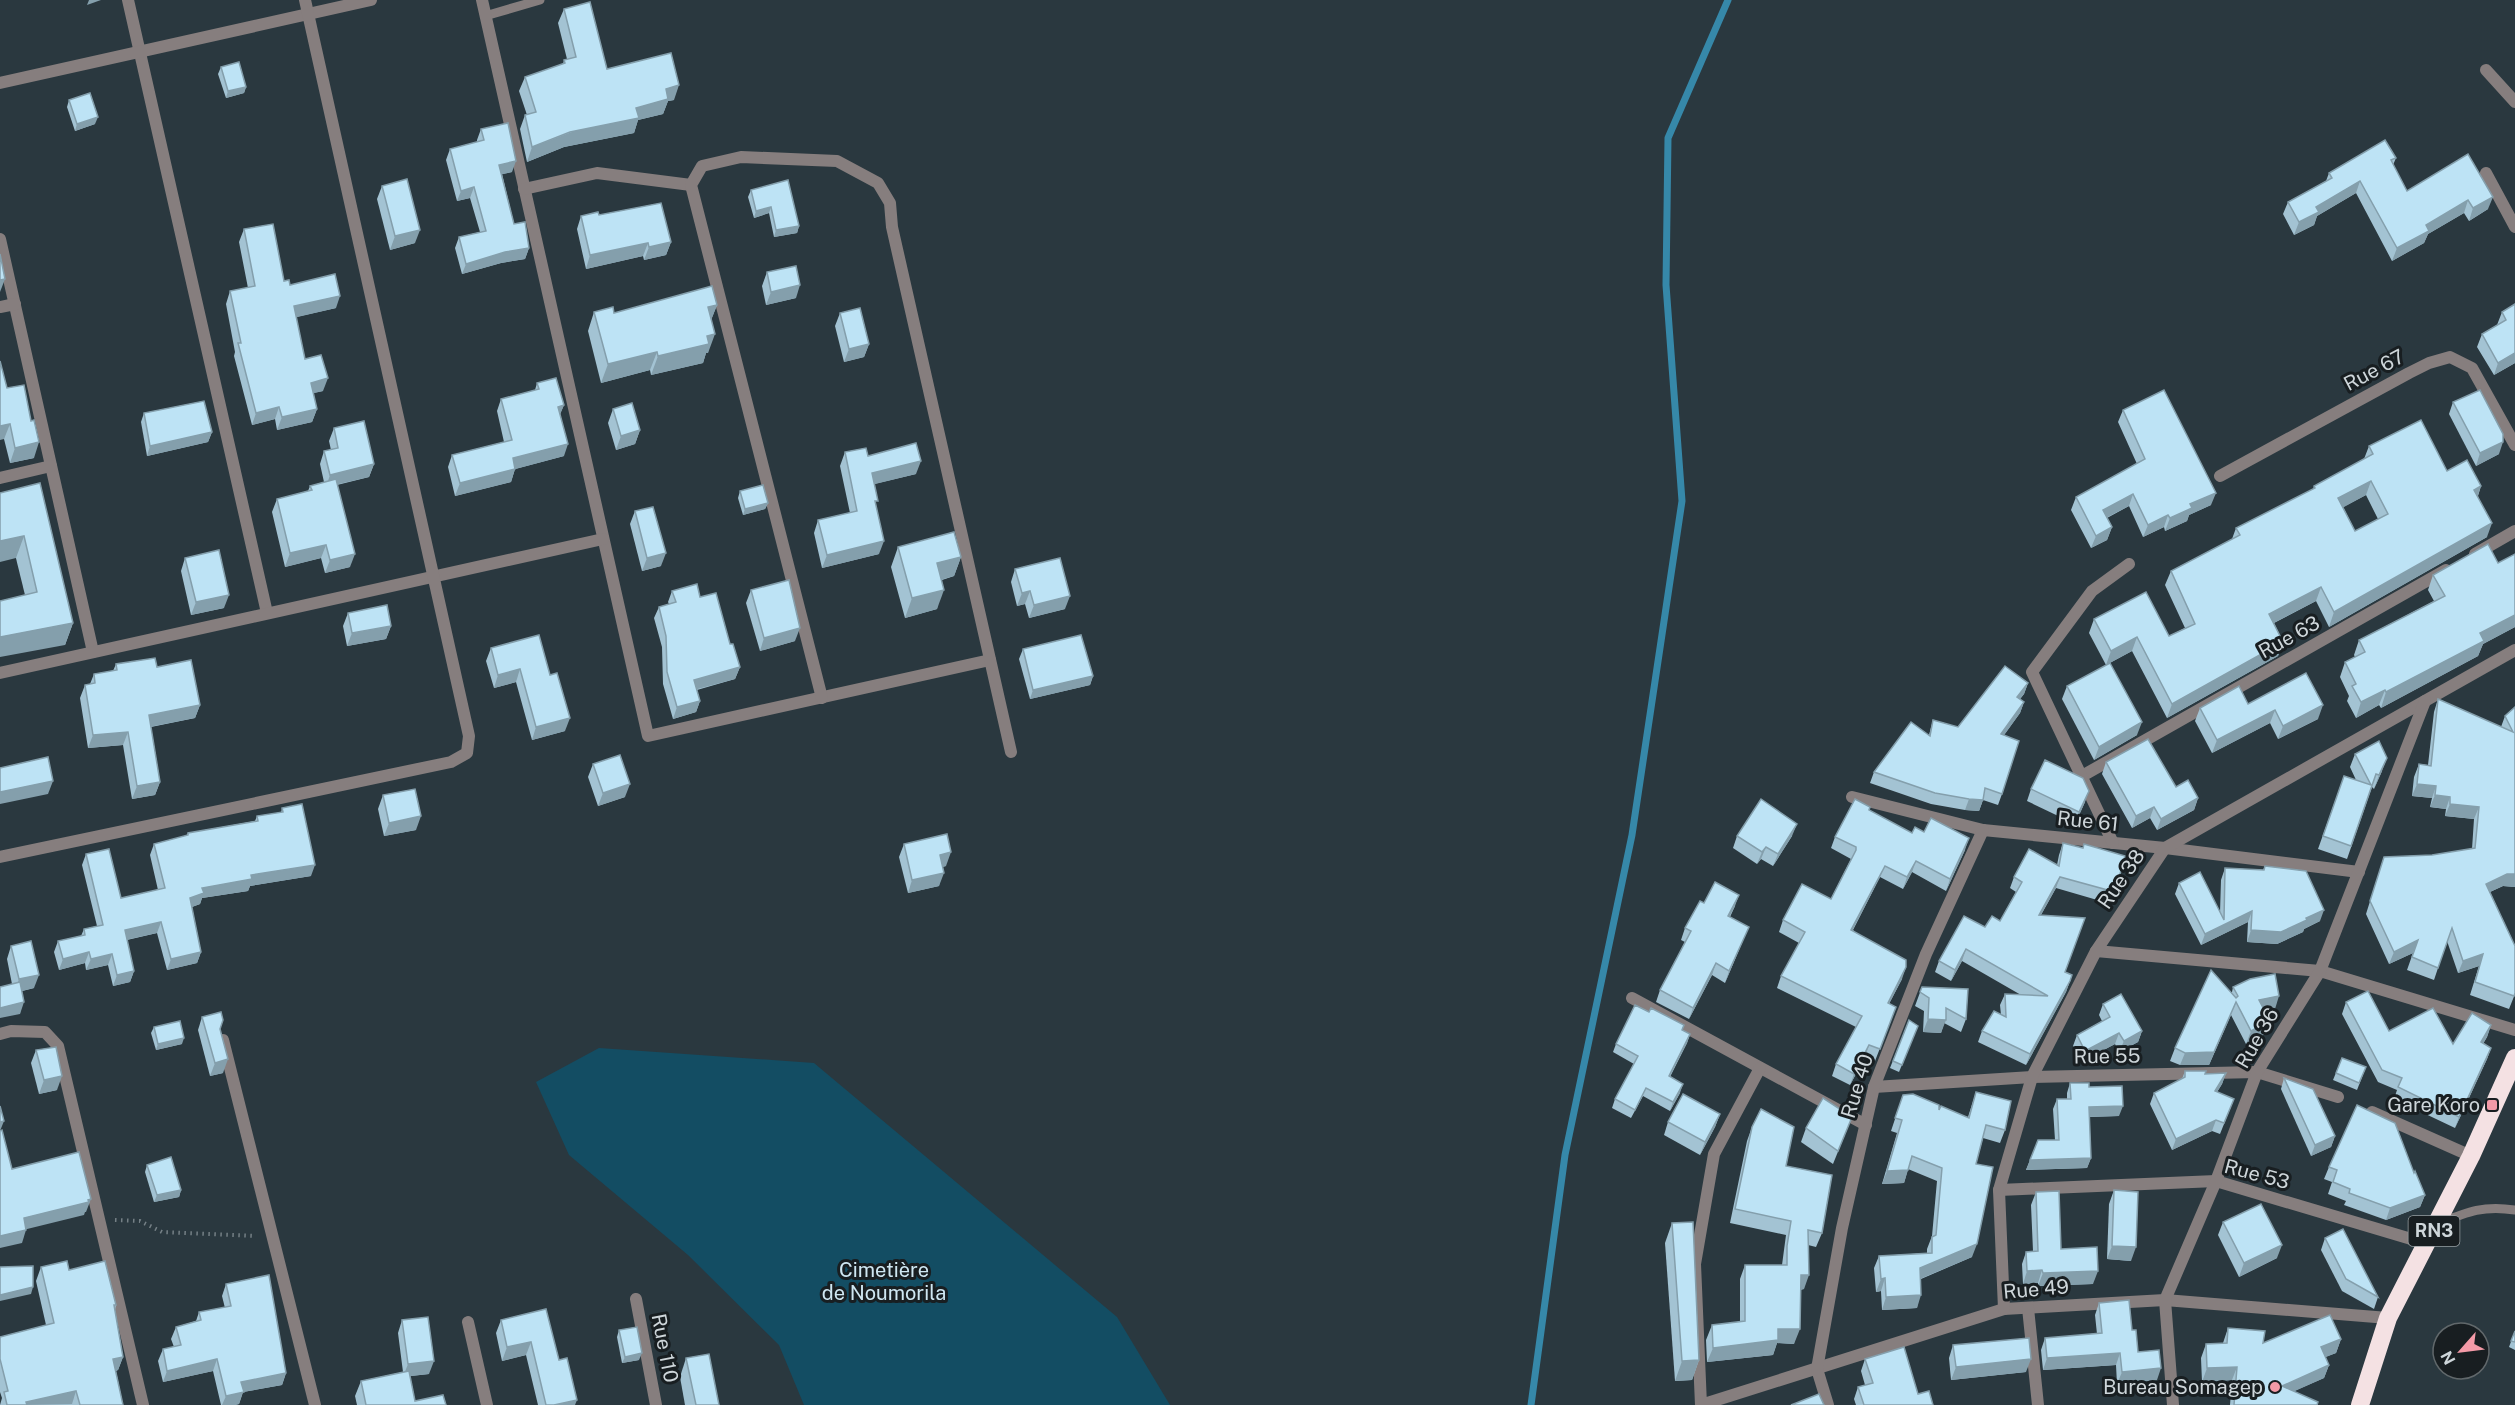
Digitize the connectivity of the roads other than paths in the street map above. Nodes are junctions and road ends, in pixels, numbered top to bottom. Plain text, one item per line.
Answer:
1 (128, 0) edge
2 (305, 0) edge
3 (371, 0) edge
4 (482, 0) edge
5 (540, 0) edge
6 (308, 14) junction
7 (485, 16) junction
8 (140, 52) junction
9 (2486, 70) dead end
10 (0, 83) edge
11 (2515, 102) edge
12 (2486, 173) dead end
13 (691, 185) junction
14 (524, 189) junction
15 (2515, 227) edge
16 (0, 239) edge
17 (15, 304) junction
18 (0, 307) edge
19 (2515, 445) edge
20 (51, 466) junction
21 (2220, 476) dead end
22 (0, 478) edge
23 (2515, 531) edge
24 (603, 539) junction
25 (2129, 564) dead end
26 (435, 576) junction
27 (267, 613) junction
28 (2515, 650) edge
29 (93, 652) junction
30 (990, 660) junction
31 (0, 673) edge
32 (822, 698) junction
33 (2425, 701) junction
34 (1011, 752) dead end
35 (2082, 776) junction
36 (1852, 797) dead end
37 (1983, 830) junction
38 (2113, 843) junction
39 (2165, 848) junction
40 (0, 857) edge
41 (2359, 872) junction
42 (2096, 951) junction
43 (2320, 971) junction
44 (1632, 998) dead end
45 (2515, 1030) edge
46 (0, 1034) edge
47 (223, 1040) edge
48 (2515, 1058) edge
49 (1760, 1068) junction
50 (2257, 1072) junction
51 (2032, 1077) junction
52 (1874, 1087) junction
53 (2338, 1097) dead end
54 (2372, 1113) edge
55 (1866, 1125) junction
56 (2471, 1156) junction
57 (2216, 1181) junction
58 (1999, 1190) junction
59 (2515, 1210) edge
60 (2438, 1224) junction
61 (2428, 1244) junction
62 (636, 1299) dead end
63 (2165, 1300) junction
64 (2028, 1308) junction
65 (2004, 1310) junction
66 (2388, 1318) junction
67 (468, 1322) dead end
68 (1817, 1369) junction
69 (143, 1405) edge
70 (315, 1405) edge
71 (487, 1405) edge
72 (656, 1405) edge
73 (1701, 1405) edge
74 (1828, 1405) edge
75 (2038, 1405) edge
76 (2173, 1405) edge
77 (2361, 1405) edge

1 - 8 street
2 - 6 street
3 - 6 street
4 - 7 street
5 - 7 lane
6 - 8 street
6 - 26 street
7 - 14 street
8 - 10 street
8 - 27 street
9 - 11 street
12 - 15 street
13 - 14 street
13 - 30 street
13 - 32 street
14 - 24 street
16 - 17 street
17 - 18 street
17 - 20 street
19 - 21 street, Rue 67
20 - 22 street
20 - 29 street
23 - 35 street, Rue 63
24 - 26 street
24 - 32 street
25 - 35 street
26 - 27 street
26 - 40 street
27 - 29 street
28 - 33 street, Rue 38
29 - 31 street
30 - 32 street
30 - 34 street
33 - 39 street, Rue 38
33 - 41 street, Rue 36
35 - 38 street
36 - 37 street, Rue 61
37 - 38 street, Rue 61
37 - 52 street, Rue 40
38 - 39 street, Rue 61
39 - 41 street, Rue 61
39 - 42 street, Rue 38
41 - 43 street, Rue 36
42 - 43 street
42 - 51 street, Rue 38
43 - 45 street
43 - 50 street, Rue 36
44 - 49 street
46 - 69 street
47 - 70 street
48 - 56 highway, RN3
49 - 55 street
49 - 73 street
50 - 51 street, Rue 55
50 - 53 street, Rue 55
50 - 57 street, Rue 36
51 - 52 street, Rue 55
51 - 58 street, Rue 38
52 - 55 street, Rue 40
54 - 56 street
55 - 68 street, Rue 40
56 - 60 highway, RN3
57 - 58 street, Rue 53
57 - 61 street, Rue 53
57 - 63 street, Rue 36
58 - 65 street, Rue 38
59 - 60 lane
60 - 61 highway, RN3
61 - 66 highway, RN3
62 - 72 street, Rue 110
63 - 64 street, Rue 49
63 - 66 street, Rue 49
63 - 76 street, Rue 36
64 - 65 street, Rue 49
64 - 75 street
65 - 68 street, Rue 49
66 - 77 highway, RN3
67 - 71 street
68 - 73 street, Rue 49
68 - 74 street

